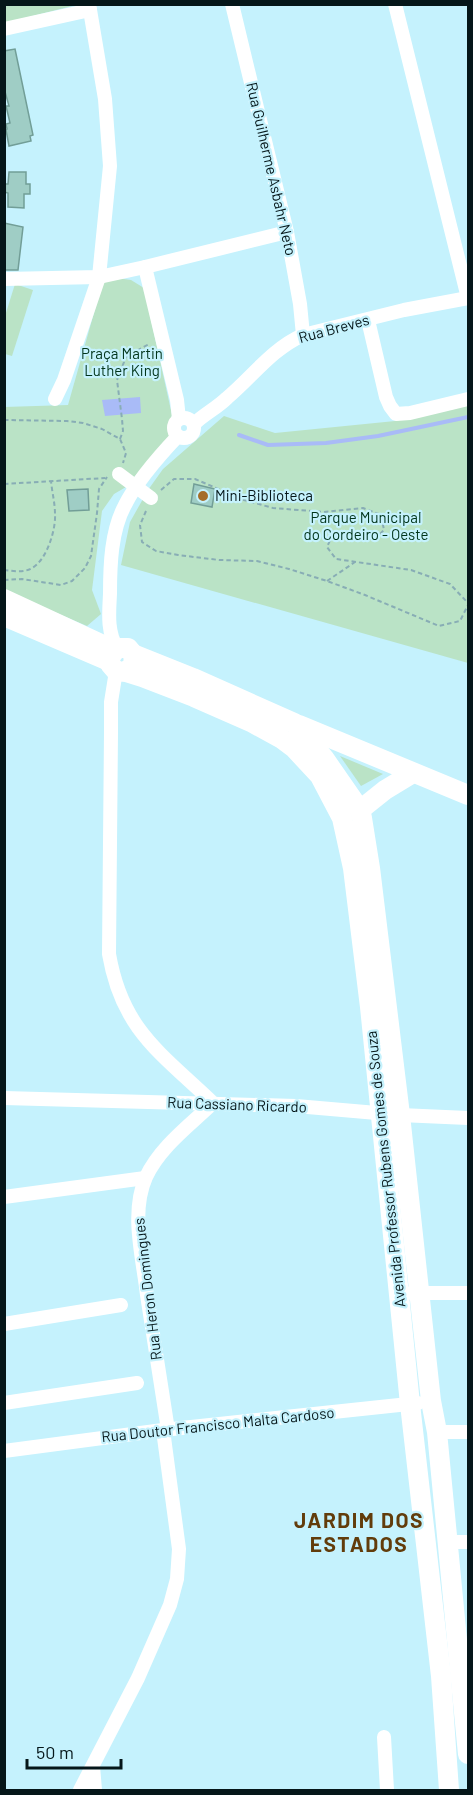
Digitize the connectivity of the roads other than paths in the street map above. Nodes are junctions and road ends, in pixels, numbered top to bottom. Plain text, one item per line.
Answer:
1 (232, 4) edge
2 (395, 4) edge
3 (89, 7) edge
4 (4, 29) edge
5 (287, 232) junction
6 (145, 267) junction
7 (99, 277) junction
8 (4, 279) edge
9 (468, 298) edge
10 (368, 320) junction
11 (303, 335) junction
12 (55, 399) dead end
13 (468, 399) edge
14 (179, 419) junction
15 (194, 424) junction
16 (178, 436) junction
17 (112, 476) road end
18 (136, 487) junction
19 (151, 498) road end
20 (4, 599) edge
21 (4, 616) edge
22 (119, 659) junction
23 (294, 723) junction
24 (413, 773) junction
25 (468, 795) edge
26 (360, 810) junction
27 (357, 841) junction
28 (361, 868) junction
29 (4, 1098) edge
30 (213, 1103) junction
31 (380, 1113) junction
32 (400, 1115) junction
33 (468, 1118) edge
34 (145, 1178) junction
35 (4, 1197) edge
36 (399, 1293) junction
37 (468, 1293) edge
38 (420, 1294) junction
39 (121, 1305) dead end
40 (4, 1324) edge
41 (137, 1383) dead end
42 (431, 1401) junction
43 (4, 1403) edge
44 (410, 1404) junction
45 (165, 1430) junction
46 (437, 1432) junction
47 (468, 1432) edge
48 (4, 1451) edge
49 (447, 1542) junction
50 (468, 1542) edge
51 (450, 1676) junction
52 (384, 1737) dead end
53 (468, 1754) edge
54 (93, 1765) junction
55 (80, 1791) edge
56 (95, 1791) edge
57 (387, 1791) edge
58 (449, 1791) edge

1 - 5 street, Rua Guilherme Asbahr Neto
2 - 9 street
3 - 4 street
3 - 7 street
5 - 6 street
5 - 11 street, Rua Guilherme Asbahr Neto
6 - 7 street
6 - 14 street
7 - 8 street
7 - 12 street
9 - 10 street, Rua Breves
10 - 11 street, Rua Breves
10 - 13 street
11 - 15 street, Rua Breves
14 - 15 street
14 - 16 street
15 - 16 street
16 - 18 street
17 - 18 street
18 - 19 street
18 - 22 street
20 - 22 street, Avenida Professor Rubens Gomes de Souza
21 - 22 street, Avenida Professor Rubens Gomes de Souza
22 - 23 street, Avenida Professor Rubens Gomes de Souza
22 - 27 street, Avenida Professor Rubens Gomes de Souza
22 - 30 street
23 - 24 street
23 - 26 street, Avenida Professor Rubens Gomes de Souza
24 - 25 street
24 - 26 street
26 - 27 street, Avenida Professor Rubens Gomes de Souza
27 - 28 street, Avenida Professor Rubens Gomes de Souza
28 - 31 street, Avenida Professor Rubens Gomes de Souza
28 - 32 street, Avenida Professor Rubens Gomes de Souza
29 - 30 street, Rua Cassiano Ricardo
30 - 31 street, Rua Cassiano Ricardo
30 - 34 street, Rua Heron Domingues
31 - 32 street, Rua Cassiano Ricardo
31 - 36 street, Avenida Professor Rubens Gomes de Souza
32 - 33 street, Rua Cassiano Ricardo
32 - 38 street, Avenida Professor Rubens Gomes de Souza
34 - 35 street
34 - 45 street, Rua Heron Domingues
36 - 38 street
36 - 44 street, Avenida Professor Rubens Gomes de Souza
37 - 38 street
38 - 42 street, Avenida Professor Rubens Gomes de Souza
39 - 40 street
41 - 43 street
42 - 44 street, Rua Doutor Francisco Malta Cardoso
42 - 46 street, Avenida Professor Rubens Gomes de Souza
44 - 45 street, Rua Doutor Francisco Malta Cardoso
44 - 51 street, Avenida Professor Rubens Gomes de Souza
45 - 48 street, Rua Doutor Francisco Malta Cardoso
45 - 54 street, Rua Heron Domingues
46 - 47 street
46 - 49 street, Avenida Professor Rubens Gomes de Souza
49 - 50 street
49 - 51 street, Avenida Professor Rubens Gomes de Souza
51 - 53 street, Avenida Professor Rubens Gomes de Souza
51 - 58 street, Avenida Professor Rubens Gomes de Souza
52 - 57 street
54 - 55 street, Rua Heron Domingues
54 - 56 street

